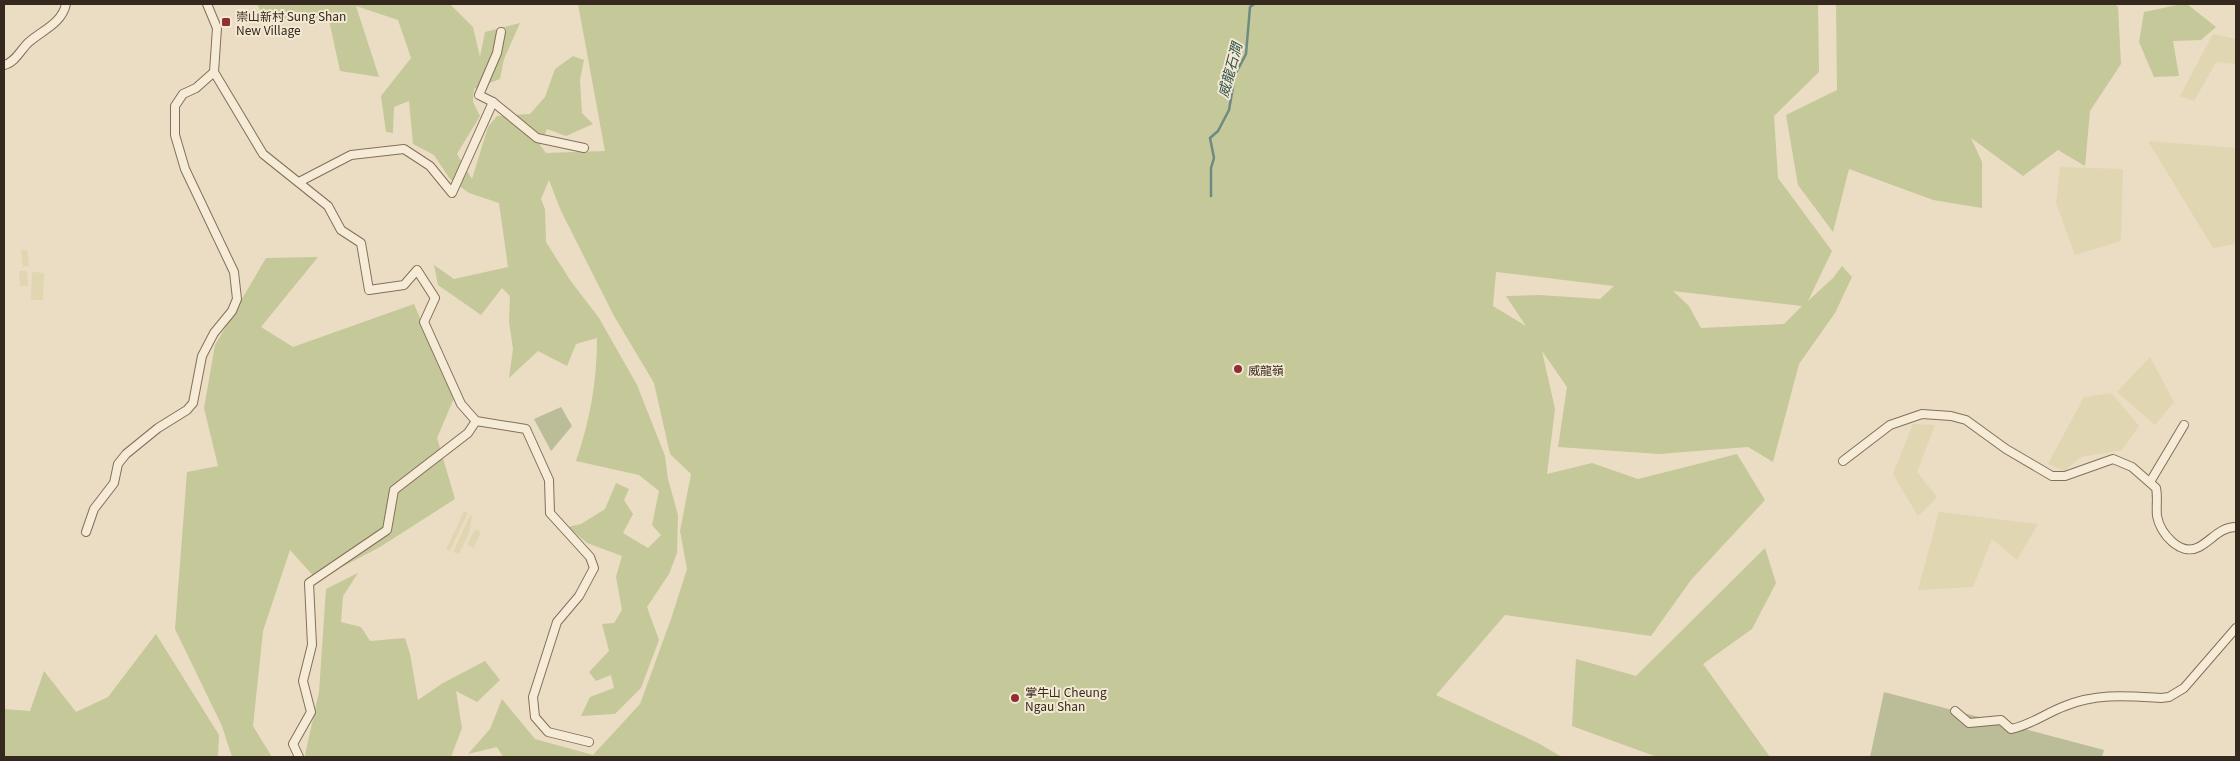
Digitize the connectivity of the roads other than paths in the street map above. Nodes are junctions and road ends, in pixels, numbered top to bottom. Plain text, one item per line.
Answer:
1 (66, 4) edge
2 (207, 4) edge
3 (501, 32) dead end
4 (4, 65) edge
5 (214, 72) junction
6 (492, 102) junction
7 (584, 148) dead end
8 (299, 182) junction
9 (476, 421) junction
10 (2184, 425) dead end
11 (1843, 461) dead end
12 (2150, 482) junction
13 (2236, 527) edge
14 (86, 532) dead end
15 (2236, 628) edge
16 (1955, 711) dead end
17 (589, 742) dead end
18 (299, 757) edge

1 - 4 street
2 - 5 street
3 - 6 street
5 - 8 street
5 - 14 street
6 - 7 street
6 - 8 street
8 - 9 street
9 - 17 street
9 - 18 street
10 - 12 street
11 - 12 street
12 - 13 street
15 - 16 street

